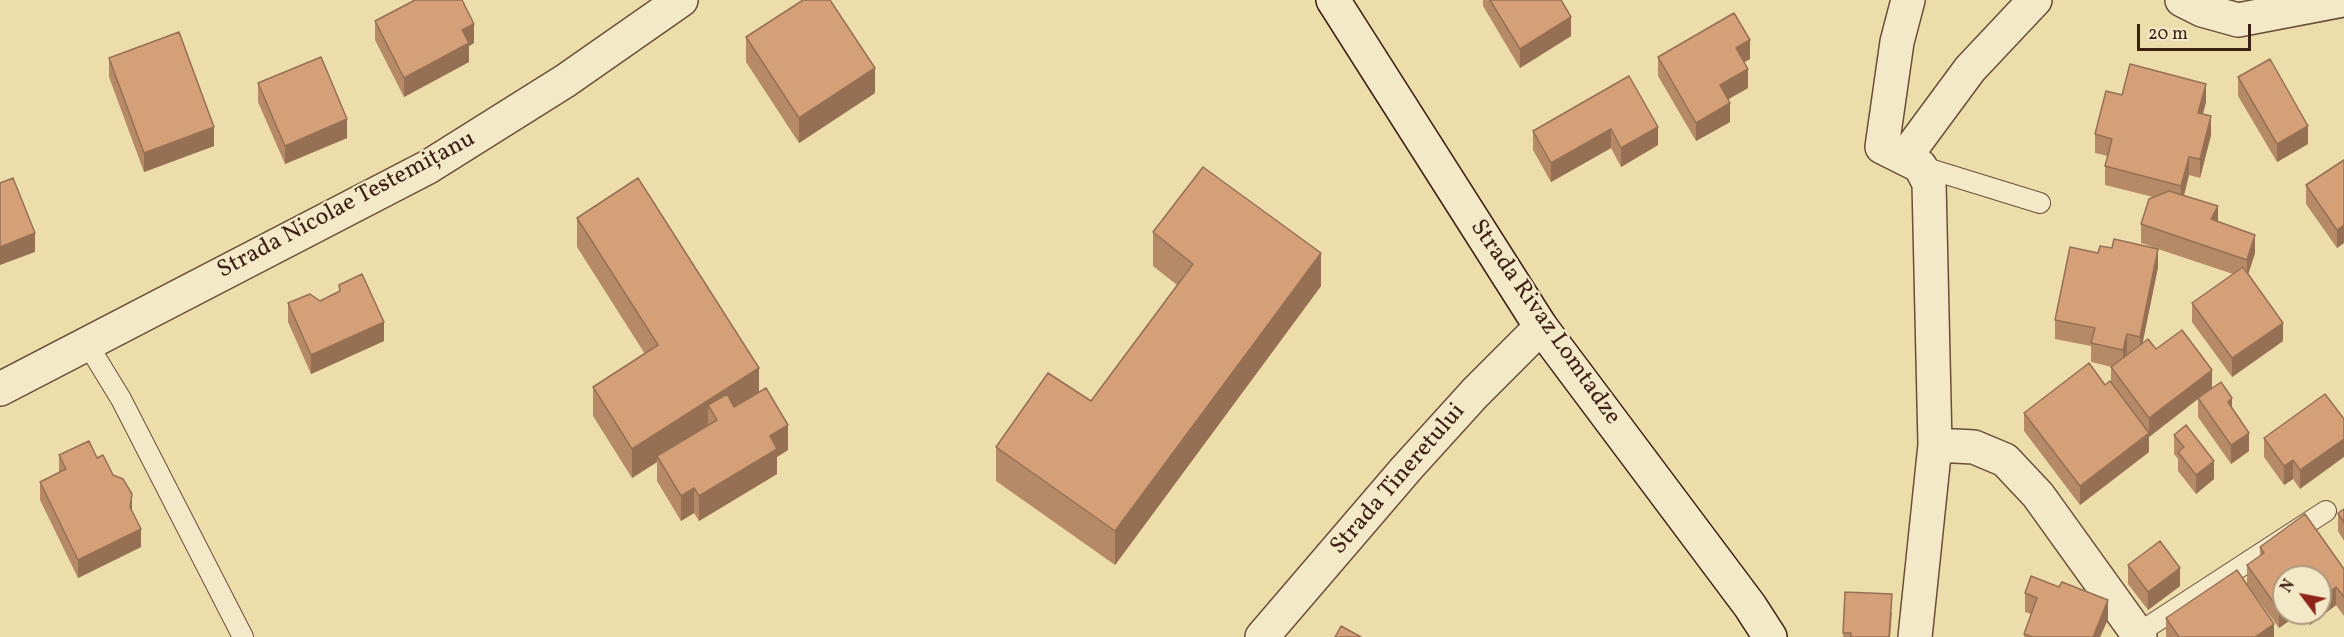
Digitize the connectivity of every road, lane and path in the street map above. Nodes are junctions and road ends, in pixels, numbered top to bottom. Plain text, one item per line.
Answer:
1 (681, 0) edge
2 (1333, 0) edge
3 (1908, 0) edge
4 (2035, 0) edge
5 (2182, 0) edge
6 (2343, 0) edge
7 (1902, 157) junction
8 (2040, 203) dead end
9 (1541, 327) junction
10 (88, 345) junction
11 (0, 389) edge
12 (1935, 445) junction
13 (2326, 512) dead end
14 (2138, 635) edge
15 (243, 637) edge
16 (1262, 637) edge
17 (1770, 637) edge
18 (1915, 637) edge

1 - 10 street, Strada Nicolae Testemițanu
2 - 9 street, Strada Rivaz Lomtadze
3 - 7 street
4 - 7 street
5 - 6 street
7 - 8 lane
7 - 12 street
9 - 16 street, Strada Tineretului
9 - 17 street, Strada Rivaz Lomtadze
10 - 11 street, Strada Nicolae Testemițanu
10 - 15 lane
12 - 14 street
12 - 18 street
13 - 14 lane

